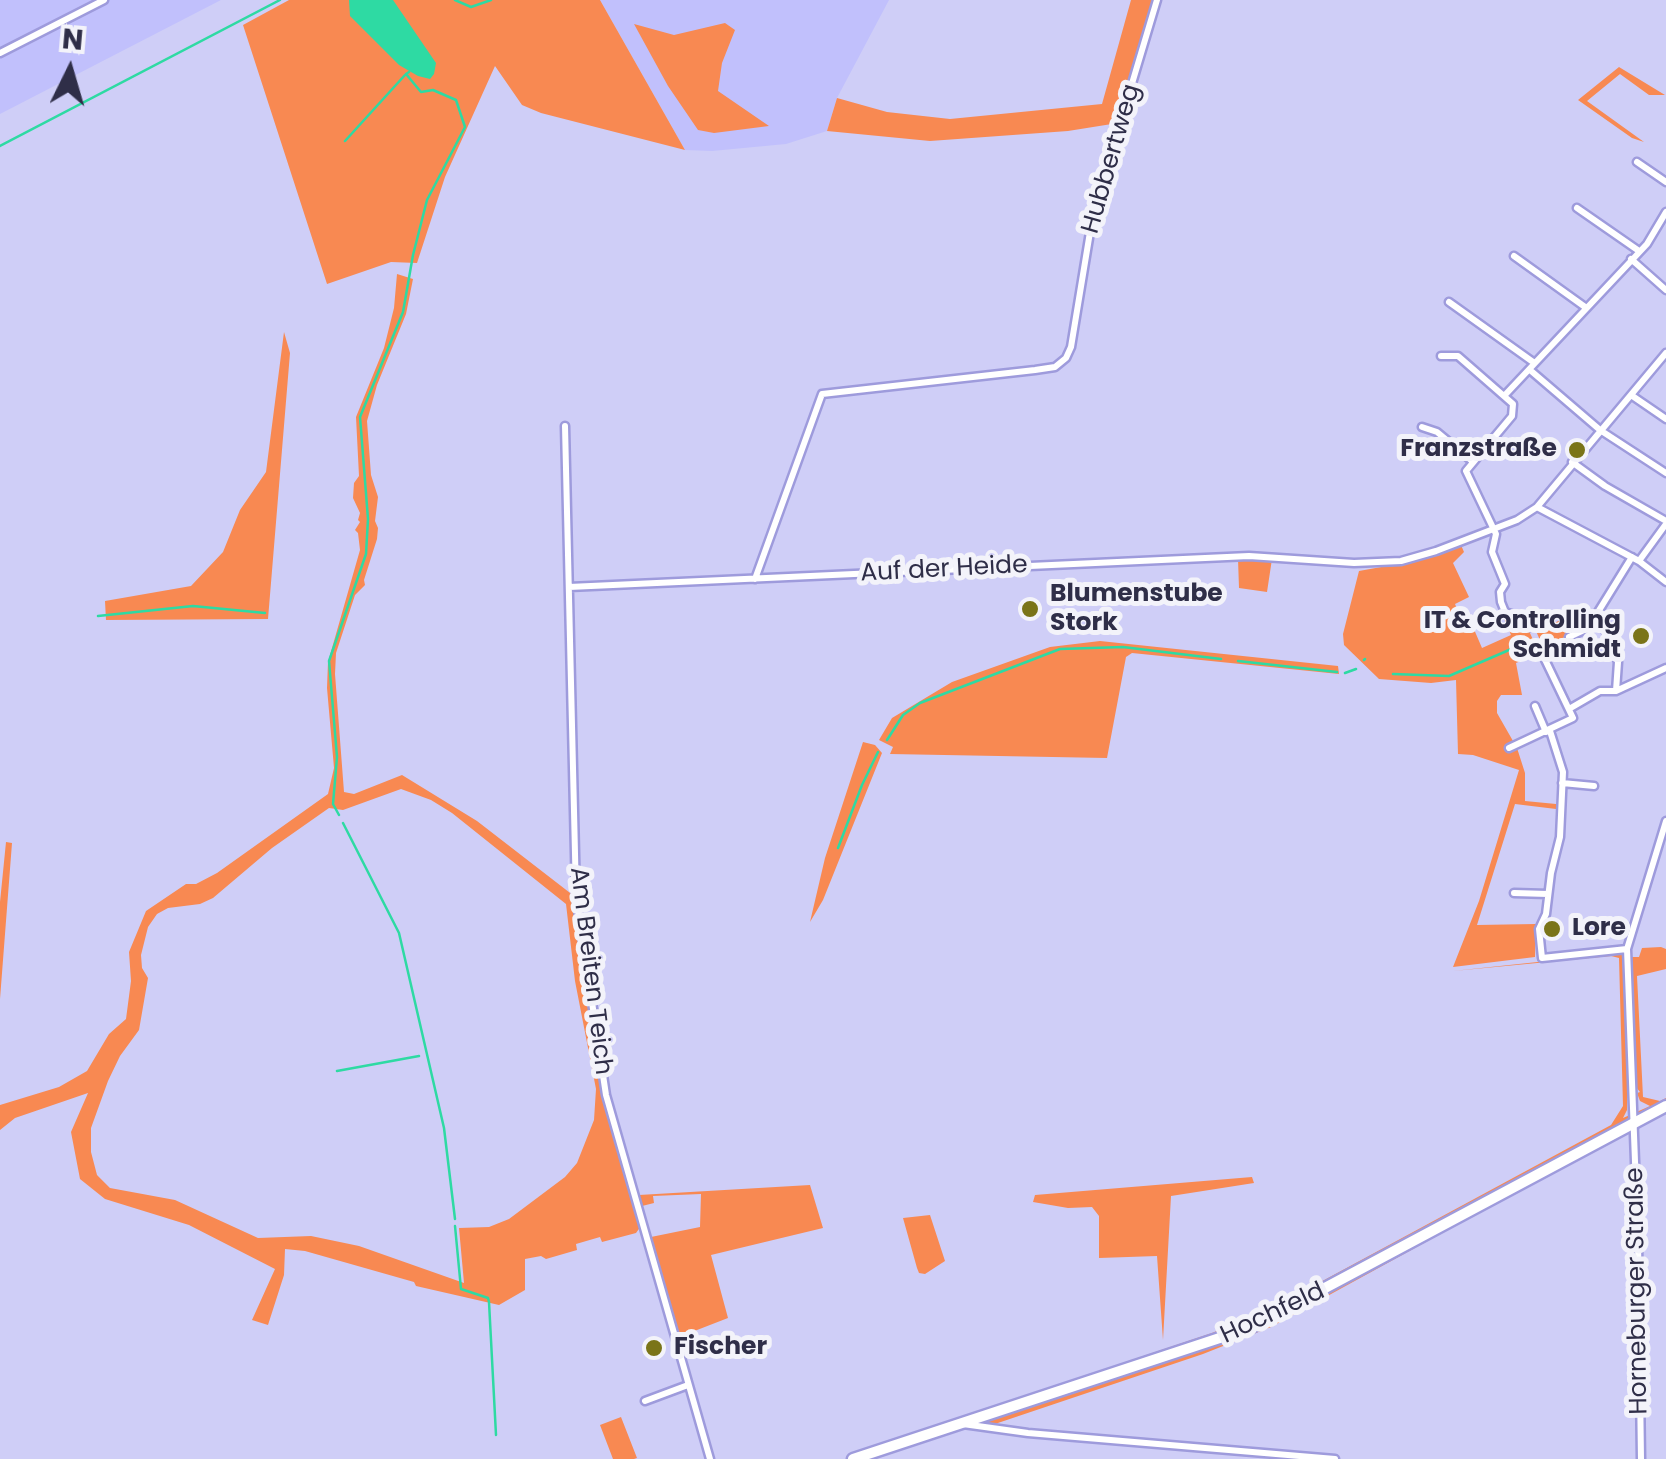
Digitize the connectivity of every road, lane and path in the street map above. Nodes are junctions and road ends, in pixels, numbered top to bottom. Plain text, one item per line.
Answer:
1 (104, 0) edge
2 (1156, 0) edge
3 (0, 53) edge
4 (1637, 162) dead end
5 (1666, 182) edge
6 (1577, 208) dead end
7 (1666, 212) edge
8 (1639, 251) junction
9 (1514, 256) dead end
10 (1631, 260) junction
11 (1666, 290) edge
12 (1449, 302) dead end
13 (1586, 307) junction
14 (1666, 353) edge
15 (1442, 356) dead end
16 (1663, 362) edge
17 (1531, 366) junction
18 (1631, 394) junction
19 (1504, 396) junction
20 (1666, 419) edge
21 (565, 426) dead end
22 (1422, 427) dead end
23 (1600, 430) junction
24 (1472, 461) junction
25 (1572, 462) junction
26 (1666, 473) edge
27 (1536, 507) junction
28 (1666, 523) edge
29 (1493, 529) junction
30 (1635, 559) junction
31 (755, 579) junction
32 (1666, 582) edge
33 (569, 587) junction
34 (1601, 622) junction
35 (1530, 627) dead end
36 (1569, 637) dead end
37 (1538, 645) dead end
38 (1666, 668) edge
39 (1616, 691) junction
40 (1535, 706) dead end
41 (1569, 709) junction
42 (1548, 732) junction
43 (1509, 748) dead end
44 (1562, 783) junction
45 (1594, 786) dead end
46 (1666, 820) edge
47 (1514, 892) dead end
48 (1548, 894) junction
49 (1627, 949) junction
50 (1666, 1106) edge
51 (1634, 1123) junction
52 (688, 1385) junction
53 (644, 1402) dead end
54 (962, 1424) junction
55 (710, 1459) edge
56 (853, 1459) edge
57 (1335, 1459) edge
58 (1641, 1459) edge

1 - 3 street
2 - 31 street, Hubbertweg
4 - 5 street
6 - 8 street
7 - 8 street
8 - 10 street
9 - 13 street
10 - 11 street
10 - 13 street
12 - 17 street
13 - 17 street
14 - 16 street
15 - 19 street
16 - 18 street
17 - 19 street
17 - 23 street
18 - 20 street
18 - 23 street
19 - 24 street
21 - 33 street, Am Breiten Teich
22 - 24 street
23 - 25 street
23 - 26 street
24 - 29 street
25 - 27 street
25 - 28 street
27 - 29 street, Auf der Heide
27 - 30 street
28 - 30 street
29 - 31 street, Auf der Heide
29 - 35 street
30 - 32 street
30 - 34 street
31 - 33 street, Auf der Heide
33 - 52 street, Am Breiten Teich
34 - 36 street
34 - 39 street
37 - 41 street
38 - 39 street
39 - 41 street
40 - 42 street
41 - 42 street
42 - 43 street
42 - 44 street
44 - 45 street
44 - 48 street
46 - 49 street, Horneburger Straße
47 - 48 street
48 - 49 street
49 - 51 street, Horneburger Straße
50 - 51 street, Hochfeld
51 - 54 street, Hochfeld
51 - 58 street, Horneburger Straße
52 - 53 street
52 - 55 street, Am Breiten Teich
54 - 56 street, Hochfeld
54 - 57 street

